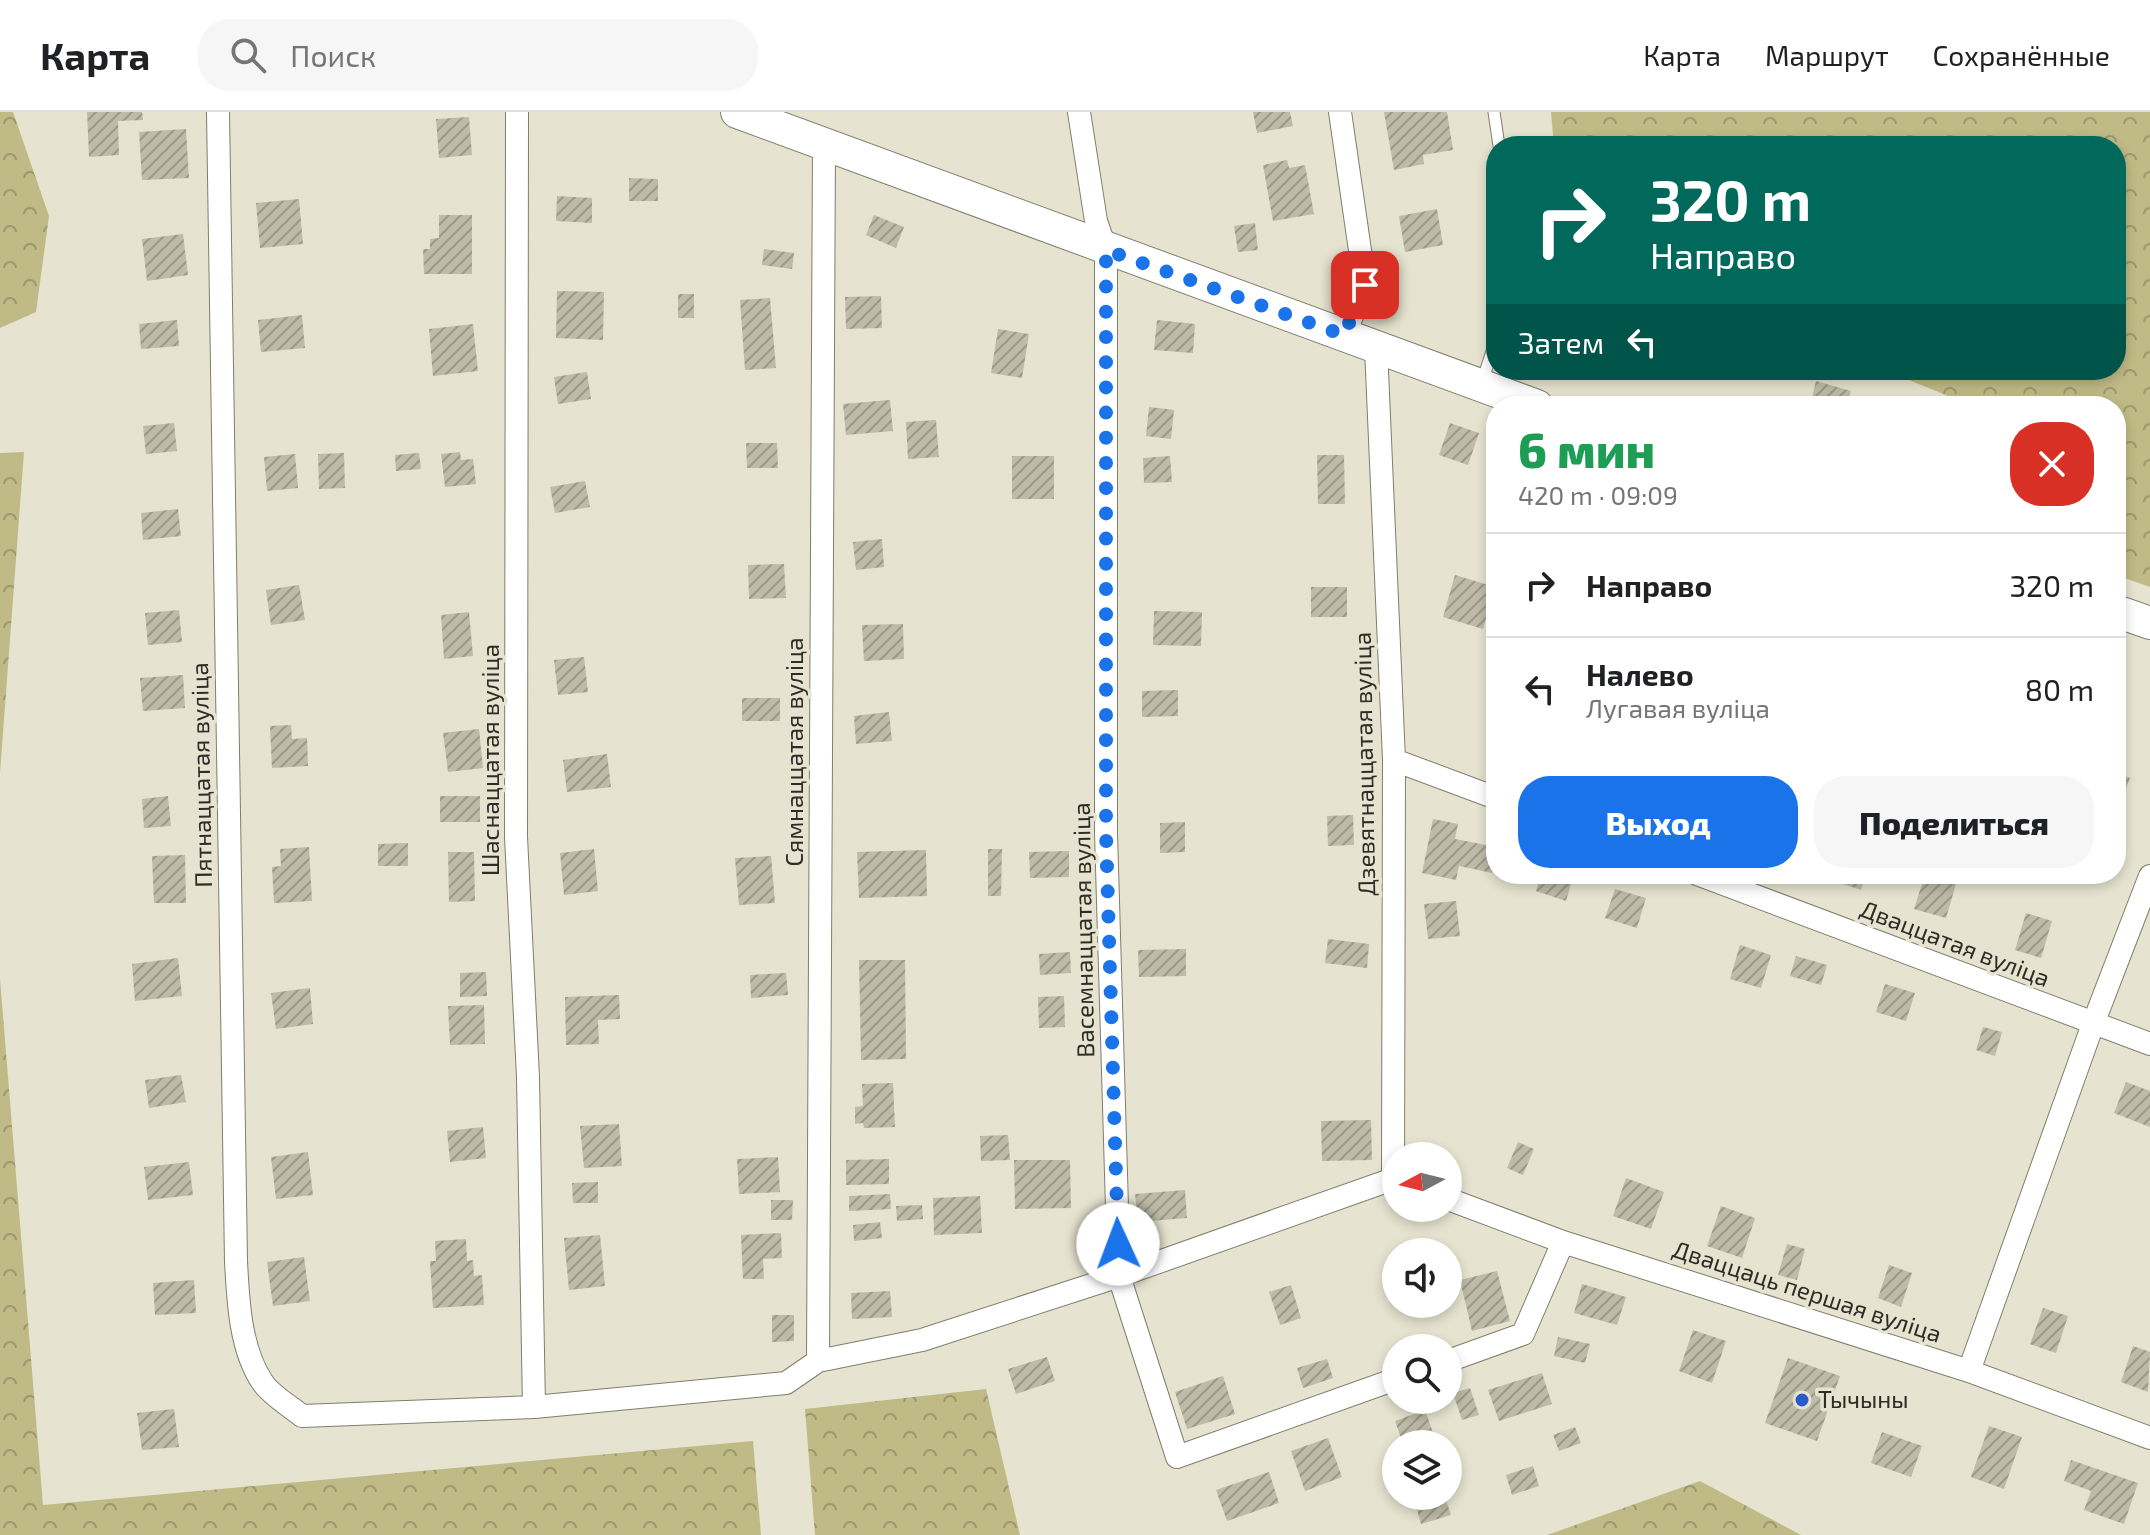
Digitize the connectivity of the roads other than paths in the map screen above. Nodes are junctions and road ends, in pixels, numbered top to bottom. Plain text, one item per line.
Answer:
1 (218, 112) edge
2 (517, 112) edge
3 (737, 112) edge
4 (1079, 112) edge
5 (1340, 112) edge
6 (1494, 112) edge
7 (788, 121) edge
8 (1498, 136) edge
9 (824, 144) junction
10 (1106, 250) junction
11 (1344, 335) junction
12 (1376, 348) junction
13 (1486, 370) edge
14 (1481, 386) junction
15 (1509, 396) edge
16 (2126, 615) edge
17 (2150, 623) edge
18 (1394, 760) junction
19 (1486, 794) edge
20 (2150, 876) edge
21 (1723, 884) edge
22 (2093, 1024) junction
23 (2150, 1044) edge
24 (1395, 1142) edge
25 (1382, 1185) edge
26 (1462, 1204) edge
27 (1563, 1242) junction
28 (1119, 1276) junction
29 (1462, 1356) edge
30 (818, 1361) junction
31 (1969, 1371) junction
32 (1382, 1384) edge
33 (534, 1407) junction
34 (2150, 1438) edge

1 - 33 street, Пятнаццатая вуліца
2 - 33 street, Шаснаццатая вуліца
3 - 7 main road
4 - 10 street, Васемнаццатая вуліца
5 - 11 street
6 - 8 lane
7 - 9 main road
9 - 10 main road
9 - 30 street, Сямнаццатая вуліца
10 - 11 main road
10 - 28 street, Васемнаццатая вуліца
11 - 12 main road
12 - 14 main road
12 - 18 street, Дзевятнаццатая вуліца
13 - 14 lane
14 - 15 main road
16 - 17 main road
18 - 19 street
18 - 24 street, Дзевятнаццатая вуліца
20 - 22 street
21 - 22 street, Дваццатая вуліца
22 - 23 street, Дваццатая вуліца
22 - 31 street
25 - 28 street
26 - 27 street, Дваццаць першая вуліца
27 - 29 street
27 - 31 street, Дваццаць першая вуліца
28 - 30 street
28 - 32 street, Васемнаццатая вуліца
30 - 33 street
31 - 34 street, Дваццаць першая вуліца

